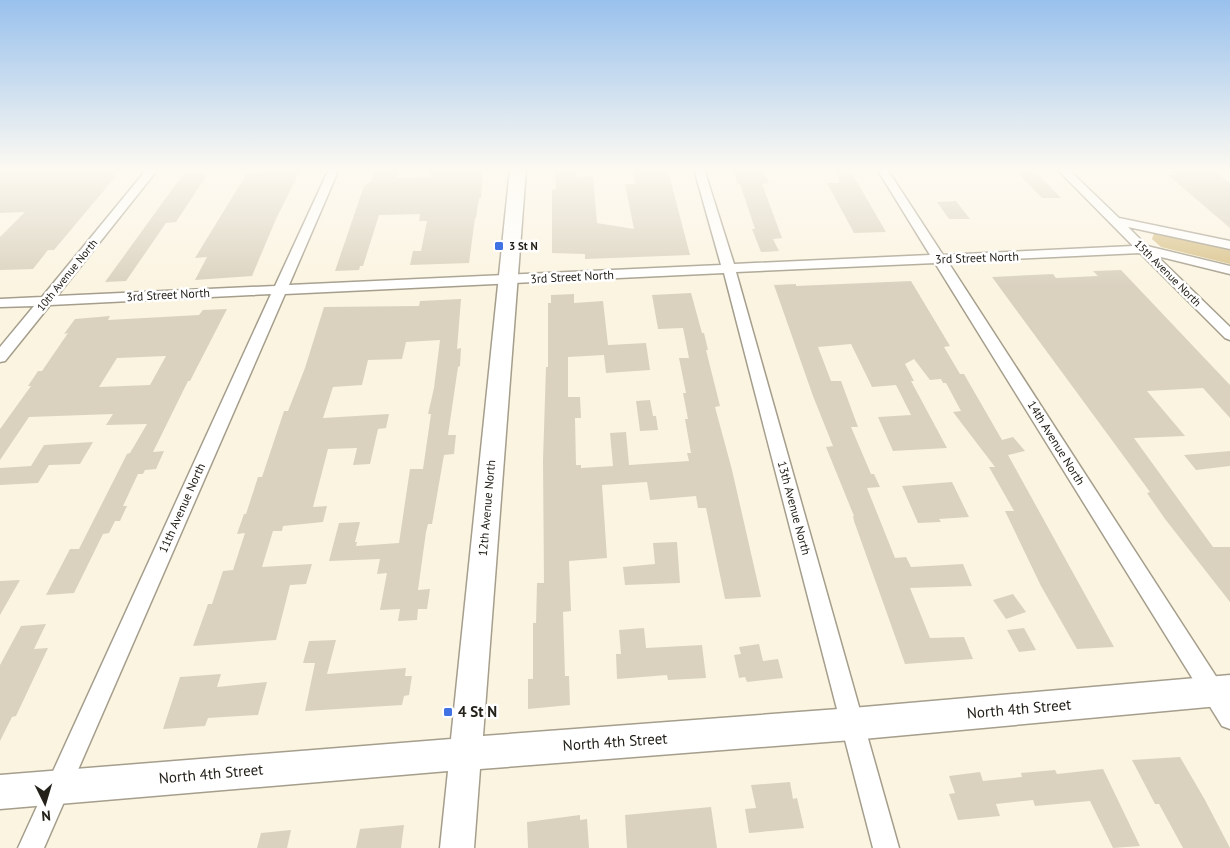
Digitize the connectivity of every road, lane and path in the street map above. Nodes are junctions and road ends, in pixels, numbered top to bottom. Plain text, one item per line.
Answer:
1 (121, 209) edge
2 (316, 209) edge
3 (514, 209) edge
4 (711, 209) edge
5 (908, 209) edge
6 (1102, 209) edge
7 (1115, 221) junction
8 (1230, 245) edge
9 (1145, 249) junction
10 (940, 259) junction
11 (729, 269) junction
12 (1230, 270) edge
13 (508, 280) junction
14 (279, 290) junction
15 (46, 301) junction
16 (0, 303) edge
17 (1230, 335) edge
18 (0, 357) edge
19 (1222, 691) edge
20 (1230, 718) edge
21 (852, 724) junction
22 (465, 753) junction
23 (59, 786) junction
24 (0, 792) edge
25 (31, 848) edge
26 (457, 848) edge
27 (886, 848) edge

1 - 15 street, 10th Avenue North
2 - 14 street, 11th Avenue North
3 - 13 street, 12th Avenue North
4 - 11 street, 13th Avenue North
5 - 10 street, 14th Avenue North
6 - 7 street, 15th Avenue North
7 - 8 street
7 - 9 street, 15th Avenue North
9 - 10 street, 3rd Street North
9 - 12 street
9 - 17 street, 15th Avenue North
10 - 11 street, 3rd Street North
10 - 19 street, 14th Avenue North
11 - 13 street, 3rd Street North
11 - 21 street, 13th Avenue North
13 - 14 street, 3rd Street North
13 - 22 street, 12th Avenue North
14 - 15 street, 3rd Street North
14 - 23 street, 11th Avenue North
15 - 16 street, 3rd Street North
15 - 18 street, 10th Avenue North
19 - 20 street, 14th Avenue North
19 - 21 street, North 4th Street
21 - 22 street, North 4th Street
21 - 27 street, 13th Avenue North
22 - 23 street, North 4th Street
22 - 26 street, 12th Avenue North
23 - 24 street, North 4th Street
23 - 25 street, 11th Avenue North

